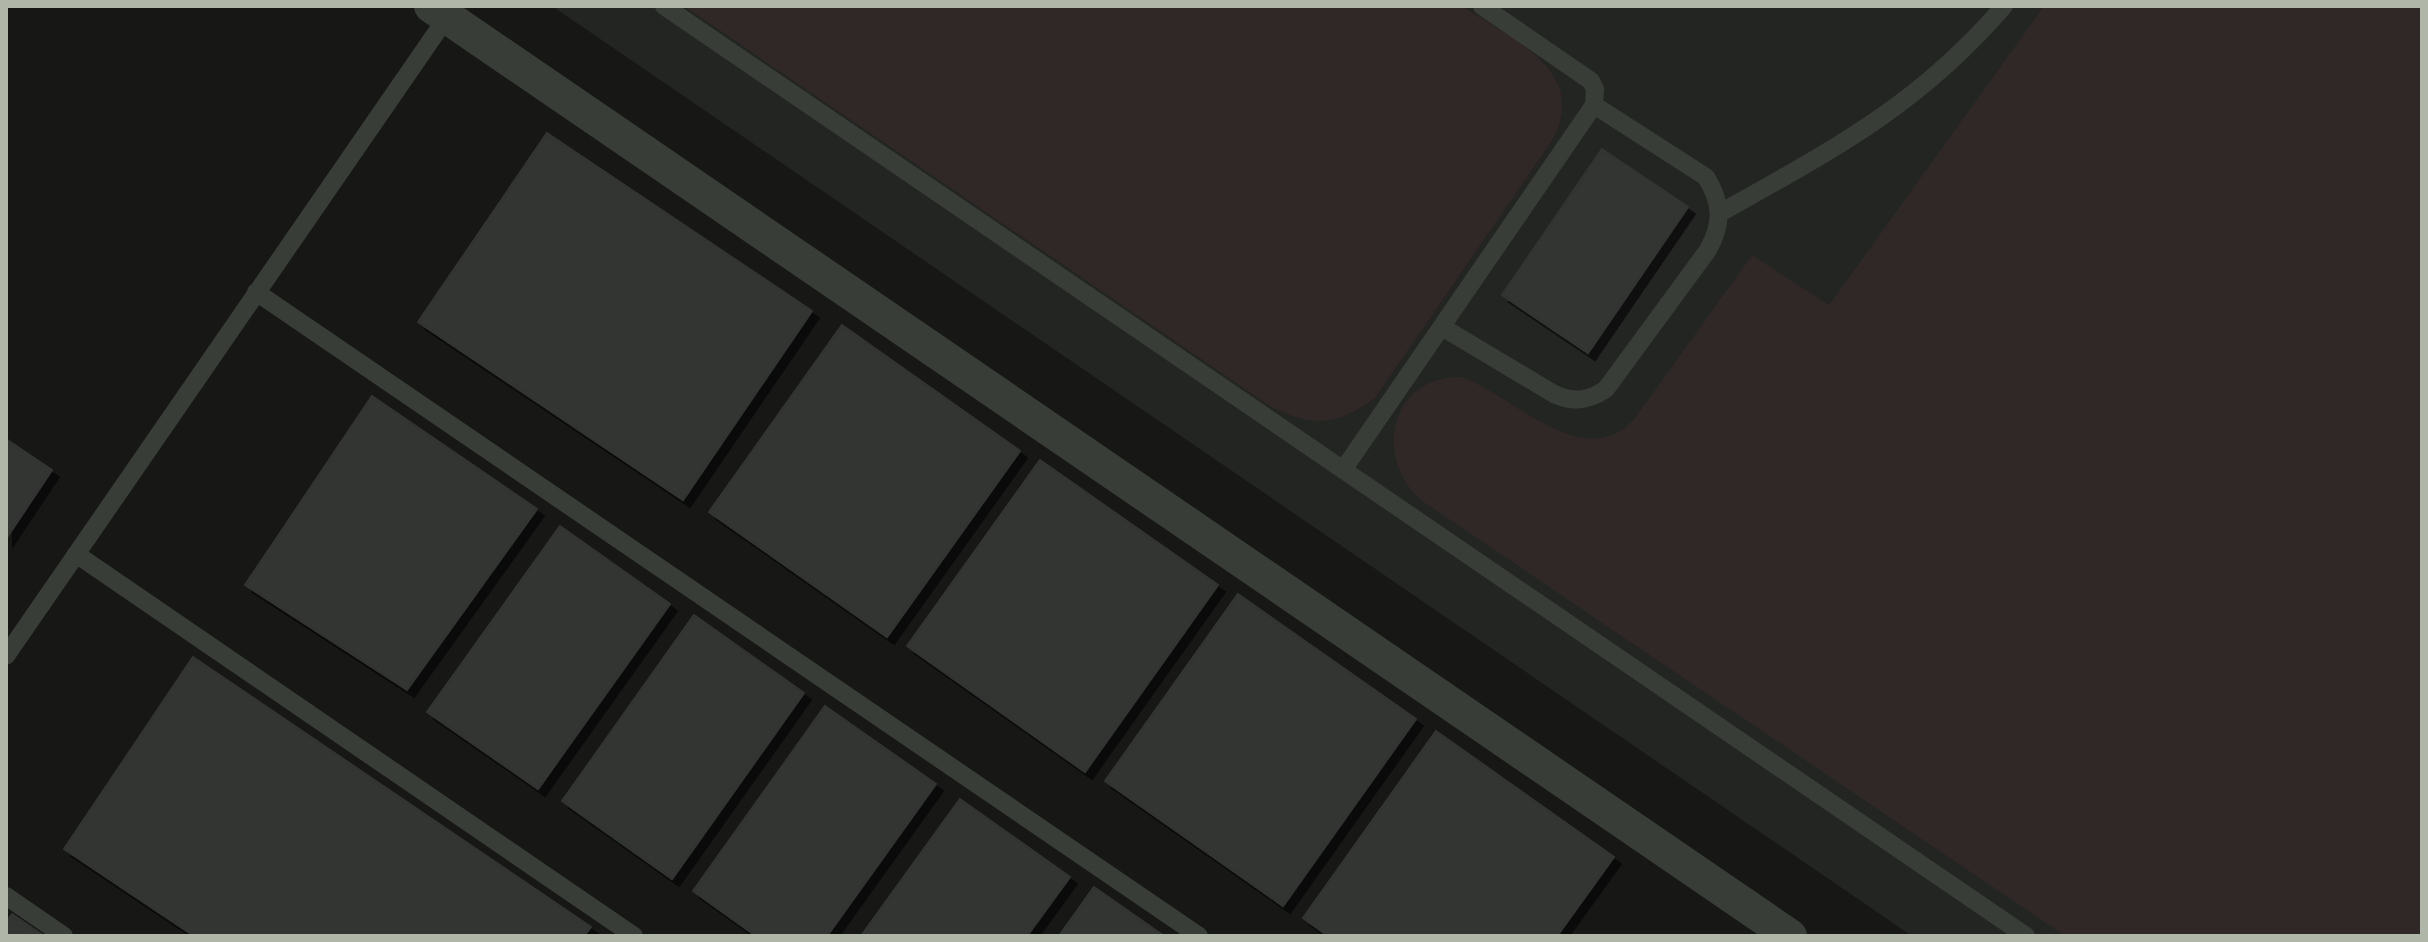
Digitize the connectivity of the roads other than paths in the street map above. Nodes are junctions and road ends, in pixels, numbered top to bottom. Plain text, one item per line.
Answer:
1 (664, 6) edge
2 (1482, 6) edge
3 (2004, 6) edge
4 (439, 12) edge
5 (1594, 105) junction
6 (1720, 213) junction
7 (256, 292) junction
8 (1442, 327) junction
9 (1343, 470) junction
10 (76, 554) junction
11 (6, 656) edge
12 (6, 896) edge
13 (64, 936) edge
14 (634, 936) edge
15 (1199, 936) edge
16 (1790, 936) edge
17 (2026, 936) edge

1 - 9 lane
2 - 5 lane
3 - 6 lane
4 - 7 lane
4 - 16 street
5 - 6 lane
5 - 8 lane
6 - 8 lane
7 - 10 lane
7 - 15 lane
8 - 9 lane
9 - 17 lane
10 - 11 lane
10 - 14 lane
12 - 13 lane

